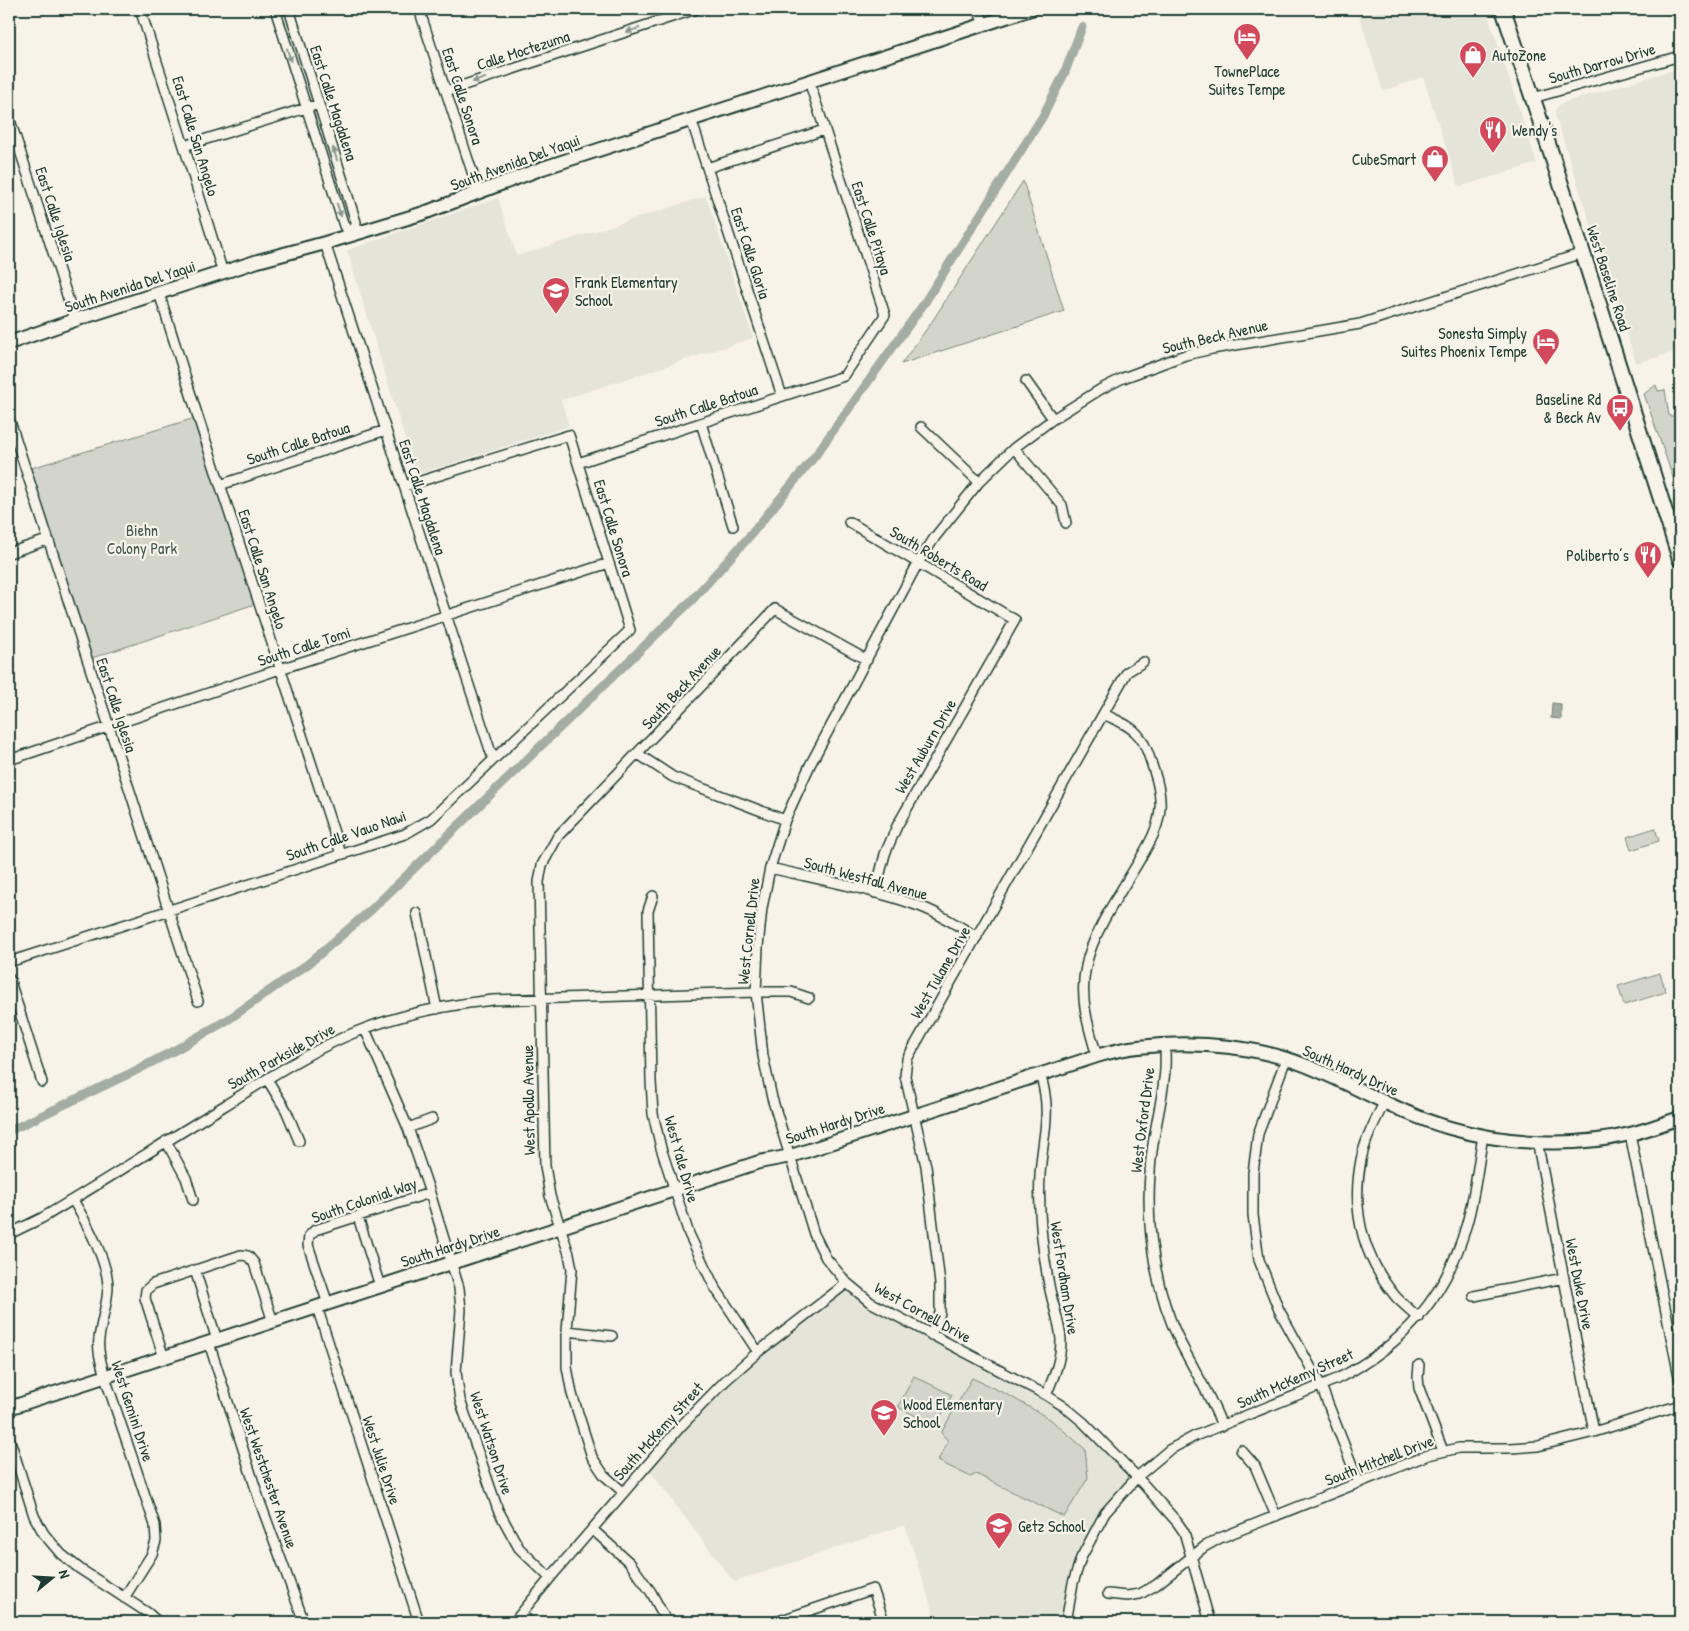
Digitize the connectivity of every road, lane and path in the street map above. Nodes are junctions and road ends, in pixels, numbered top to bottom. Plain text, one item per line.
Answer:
1 (140, 9) edge
2 (275, 9) edge
3 (288, 9) edge
4 (420, 9) edge
5 (696, 9) edge
6 (978, 9) edge
7 (1031, 9) edge
8 (1503, 9) edge
9 (984, 24) junction
10 (1680, 56) edge
11 (809, 81) junction
12 (446, 91) junction
13 (1533, 98) junction
14 (319, 104) junction
15 (306, 108) junction
16 (9, 117) edge
17 (691, 119) junction
18 (824, 130) junction
19 (184, 146) junction
20 (707, 168) junction
21 (479, 193) junction
22 (355, 234) junction
23 (325, 243) junction
24 (1583, 254) junction
25 (223, 273) junction
26 (159, 293) junction
27 (75, 320) junction
28 (9, 343) edge
29 (844, 376) joint
30 (1026, 381) dead end
31 (782, 396) junction
32 (9, 418) edge
33 (1053, 419) junction
34 (701, 423) junction
35 (922, 427) dead end
36 (386, 430) junction
37 (1014, 448) junction
38 (578, 463) junction
39 (979, 482) junction
40 (220, 485) junction
41 (405, 486) junction
42 (849, 522) dead end
43 (1066, 523) dead end
44 (733, 526) dead end
45 (48, 540) junction
46 (9, 552) edge
47 (1680, 559) edge
48 (609, 563) junction
49 (918, 563) junction
50 (446, 616) junction
51 (1015, 620) joint
52 (630, 630) joint
53 (867, 660) junction
54 (1143, 662) dead end
55 (280, 669) junction
56 (1104, 714) junction
57 (108, 727) junction
58 (638, 754) junction
59 (493, 759) junction
60 (9, 760) edge
61 (786, 820) junction
62 (341, 854) junction
63 (542, 865) joint
64 (770, 868) junction
65 (875, 893) junction
66 (653, 896) dead end
67 (169, 910) junction
68 (417, 913) dead end
69 (978, 937) junction
70 (9, 962) edge
71 (9, 978) edge
72 (756, 992) junction
73 (650, 995) junction
74 (541, 998) junction
75 (809, 998) dead end
76 (198, 1001) dead end
77 (436, 1008) junction
78 (365, 1029) junction
79 (1165, 1044) junction
80 (1097, 1056) junction
81 (1286, 1059) junction
82 (1040, 1074) junction
83 (267, 1078) junction
84 (42, 1082) dead end
85 (1384, 1102) junction
86 (914, 1115) junction
87 (1680, 1118) edge
88 (432, 1119) dead end
89 (408, 1128) junction
90 (1630, 1134) junction
91 (1483, 1136) junction
92 (166, 1141) junction
93 (299, 1141) dead end
94 (1537, 1142) junction
95 (790, 1156) junction
96 (674, 1190) junction
97 (430, 1193) junction
98 (73, 1200) junction
99 (193, 1200) dead end
100 (358, 1217) junction
101 (560, 1227) junction
102 (9, 1234) edge
103 (309, 1236) joint
104 (452, 1263) junction
105 (195, 1270) junction
106 (1564, 1278) junction
107 (847, 1283) junction
108 (380, 1286) junction
109 (1474, 1296) dead end
110 (322, 1306) junction
111 (1419, 1318) junction
112 (273, 1322) junction
113 (567, 1331) junction
114 (931, 1334) junction
115 (612, 1336) dead end
116 (213, 1342) junction
117 (758, 1352) junction
118 (164, 1358) junction
119 (1419, 1365) dead end
120 (105, 1377) junction
121 (1680, 1381) edge
122 (1321, 1386) junction
123 (1046, 1395) junction
124 (1680, 1405) edge
125 (9, 1408) edge
126 (1222, 1426) junction
127 (1594, 1432) junction
128 (9, 1437) edge
129 (1241, 1450) dead end
130 (1443, 1451) junction
131 (1137, 1477) junction
132 (1360, 1483) junction
133 (623, 1492) junction
134 (1276, 1516) junction
135 (592, 1529) junction
136 (1191, 1556) junction
137 (550, 1578) junction
138 (1108, 1594) dead end
139 (124, 1598) junction
140 (521, 1614) junction
141 (158, 1622) edge
142 (304, 1622) edge
143 (419, 1622) edge
144 (514, 1622) edge
145 (530, 1622) edge
146 (667, 1622) edge
147 (775, 1622) edge
148 (884, 1622) edge
149 (1066, 1622) edge
150 (1210, 1622) edge

1 - 19 street, East Calle San Angelo
2 -> 15 street, East Calle Magdalena
3 - 14 street, East Calle Magdalena
4 - 12 street, East Calle Sonora
5 -> 12 street, Calle Moctezuma
6 - 9 street
7 - 9 street, South Avenida Del Yaqui
8 - 13 main road, West Baseline Road
9 - 11 street, South Avenida Del Yaqui
10 - 13 street, South Darrow Drive
11 - 17 street, South Avenida Del Yaqui
11 - 18 street, East Calle Pitaya
12 - 21 street, East Calle Sonora
13 - 24 main road, West Baseline Road
14 - 15 street
22 -> 14 street, East Calle Magdalena
15 - 19 street
15 -> 22 street, East Calle Magdalena
16 - 27 street, East Calle Iglesia
17 - 20 street, East Calle Gloria
17 - 21 street, South Avenida Del Yaqui
18 - 20 street
18 - 29 street, East Calle Pitaya
19 - 25 street, East Calle San Angelo
20 - 31 street, East Calle Gloria
21 - 22 street, South Avenida Del Yaqui
22 - 23 street, South Avenida Del Yaqui
23 - 25 street, South Avenida Del Yaqui
23 - 36 street, East Calle Magdalena
24 - 33 street, South Beck Avenue
24 - 47 main road, West Baseline Road
25 - 26 street, South Avenida Del Yaqui
26 - 27 street, South Avenida Del Yaqui
26 - 40 street, East Calle San Angelo
27 - 28 street, South Avenida Del Yaqui
29 - 31 street, South Calle Batoua
30 - 33 street
31 - 34 street, South Calle Batoua
32 - 45 street, East Calle Iglesia
33 - 37 street, South Beck Avenue
34 - 38 street, South Calle Batoua
34 - 44 street
35 - 39 street
36 - 40 street, South Calle Batoua
36 - 41 street, East Calle Magdalena
37 - 39 street, South Beck Avenue
37 - 43 street
38 - 41 street, East Calle Sonora
38 - 48 street, East Calle Sonora
39 - 49 street, South Beck Avenue
40 - 55 street, East Calle San Angelo
41 - 50 street, East Calle Magdalena
42 - 49 street, South Roberts Road
45 - 46 street
45 - 57 street, East Calle Iglesia
48 - 50 street, South Calle Tomi
48 - 52 street, East Calle Sonora
49 - 51 street, South Roberts Road
49 - 53 street, West Cornell Drive
50 - 55 street, South Calle Tomi
50 - 59 street, East Calle Magdalena
51 - 65 street, West Auburn Drive
52 - 59 street, South Calle Vauo Nawi
53 - 58 street, South Beck Avenue
53 - 61 street, West Cornell Drive
54 - 56 street, West Tulane Drive
55 - 57 street, South Calle Tomi
55 - 62 street, East Calle San Angelo
56 - 69 street, West Tulane Drive
56 - 80 street
57 - 60 street, South Calle Tomi
57 - 67 street, East Calle Iglesia
58 - 61 street
58 - 63 street, South Beck Avenue
59 - 62 street, South Calle Vauo Nawi
61 - 64 street, West Cornell Drive
62 - 67 street, South Calle Vauo Nawi
63 - 74 street, West Apollo Avenue
64 - 65 street, South Westfall Avenue
64 - 72 street, West Cornell Drive
65 - 69 street, South Westfall Avenue
66 - 73 street, West Yale Drive
67 - 70 street, South Calle Vauo Nawi
67 - 76 street, East Calle Iglesia
68 - 77 street
69 - 86 street, West Tulane Drive
71 - 84 street
72 - 73 street, South Parkside Drive
72 - 75 street, South Parkside Drive
72 - 95 street, West Cornell Drive
73 - 74 street, South Parkside Drive
73 - 96 street, West Yale Drive
74 - 77 street, South Parkside Drive
74 - 101 street, West Apollo Avenue
77 - 78 street, South Parkside Drive
78 - 83 street, South Parkside Drive
78 - 89 street, West Watson Drive
79 - 80 street, South Hardy Drive
79 - 81 street, South Hardy Drive
79 - 126 street, West Oxford Drive
80 - 82 street, South Hardy Drive
81 - 85 street, South Hardy Drive
81 - 122 street
82 - 86 street, South Hardy Drive
82 - 123 street, West Fordham Drive
83 - 92 street, South Parkside Drive
83 - 93 street
85 - 91 street, South Hardy Drive
85 - 111 street
86 - 95 street, South Hardy Drive
86 - 114 street, West Tulane Drive
87 - 90 street, South Hardy Drive
88 - 89 street
89 - 97 street, West Watson Drive
90 - 94 street, South Hardy Drive
90 - 121 street
91 - 94 street, South Hardy Drive
91 - 111 street, South McKemy Street
92 - 98 street, South Parkside Drive
92 - 99 street
94 - 106 street, West Duke Drive
95 - 96 street, South Hardy Drive
95 - 107 street, West Cornell Drive
96 - 101 street, South Hardy Drive
96 - 117 street, West Yale Drive
97 - 100 street, South Colonial Way
97 - 104 street, West Watson Drive
98 - 102 street, South Parkside Drive
98 - 120 street, West Gemini Drive
100 - 103 street, South Colonial Way
100 - 108 street
101 - 104 street, South Hardy Drive
101 - 113 street, West Apollo Avenue
103 - 110 street, West Julie Drive
104 - 108 street, South Hardy Drive
104 - 137 street, West Watson Drive
105 - 112 street
105 - 116 street, West Westchester Avenue
105 - 118 street
106 - 109 street
106 - 127 street, West Duke Drive
107 - 114 street, West Cornell Drive
107 - 117 street, South McKemy Street
108 - 110 street, South Hardy Drive
110 - 112 street, South Hardy Drive
110 - 143 street, West Julie Drive
111 - 122 street, South McKemy Street
112 - 116 street, South Hardy Drive
113 - 115 street
113 - 133 street, West Apollo Avenue
114 - 123 street, West Cornell Drive
116 - 118 street, South Hardy Drive
116 - 142 street, West Westchester Avenue
117 - 133 street, South McKemy Street
118 - 120 street, South Hardy Drive
119 - 130 street
120 - 125 street, South Hardy Drive
120 - 139 street, West Gemini Drive
122 - 126 street, South McKemy Street
122 - 132 street
123 - 131 street, West Cornell Drive
124 - 127 street, South Mitchell Drive
126 - 131 street, South McKemy Street
127 - 130 street, South Mitchell Drive
128 - 139 street
129 - 134 street
130 - 132 street, South Mitchell Drive
131 - 136 street
131 - 149 street
132 - 134 street, South Mitchell Drive
133 - 135 street, South McKemy Street
134 - 136 street, South Mitchell Drive
135 - 137 street, South McKemy Street
135 - 146 street
136 - 138 street, South Mitchell Drive
136 - 150 street
137 - 140 street, South McKemy Street
139 - 141 street
140 - 144 street, South McKemy Street
140 - 145 street
147 - 148 street

